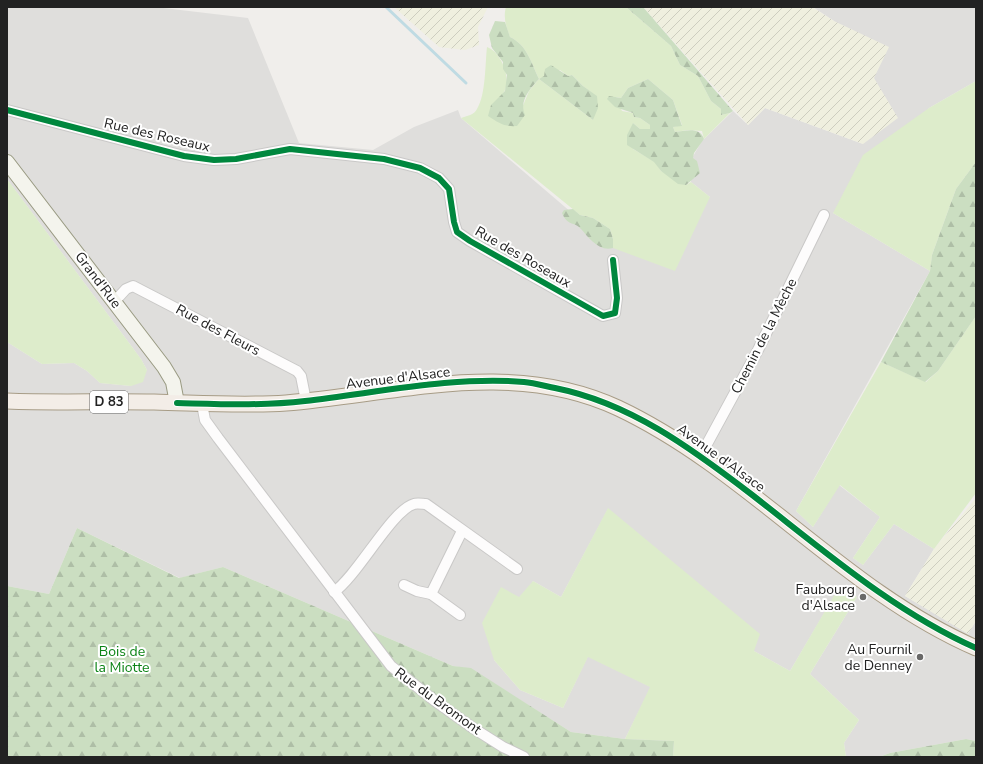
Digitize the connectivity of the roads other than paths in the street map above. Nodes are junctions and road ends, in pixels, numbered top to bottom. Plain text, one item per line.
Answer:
1 (7, 110) edge
2 (7, 162) edge
3 (824, 215) dead end
4 (613, 260) dead end
5 (114, 302) junction
6 (7, 400) edge
7 (306, 401) junction
8 (40, 402) junction
9 (177, 404) junction
10 (202, 404) junction
11 (7, 408) edge
12 (701, 455) junction
13 (462, 531) junction
14 (517, 569) dead end
15 (404, 585) dead end
16 (334, 592) junction
17 (431, 594) junction
18 (460, 615) dead end
19 (976, 648) edge
20 (524, 757) edge

1 - 4 street, Rue des Roseaux
2 - 5 street, Grand'Rue
3 - 12 street, Chemin de la Mèche
5 - 7 street, Rue des Fleurs
5 - 9 street, Grand'Rue
6 - 8 main road, Avenue d'Alsace / D 83
7 - 10 main road, Avenue d'Alsace / D 83
7 - 12 main road, Avenue d'Alsace / D 83
8 - 9 main road, Avenue d'Alsace / D 83
8 - 11 main road, Avenue d'Alsace / D 83
9 - 10 main road, Avenue d'Alsace / D 83
10 - 16 street, Rue du Bromont
12 - 19 main road, Avenue d'Alsace / D 83
13 - 14 street
13 - 16 street
13 - 17 street
15 - 17 street
16 - 20 street, Rue du Bromont
17 - 18 street

